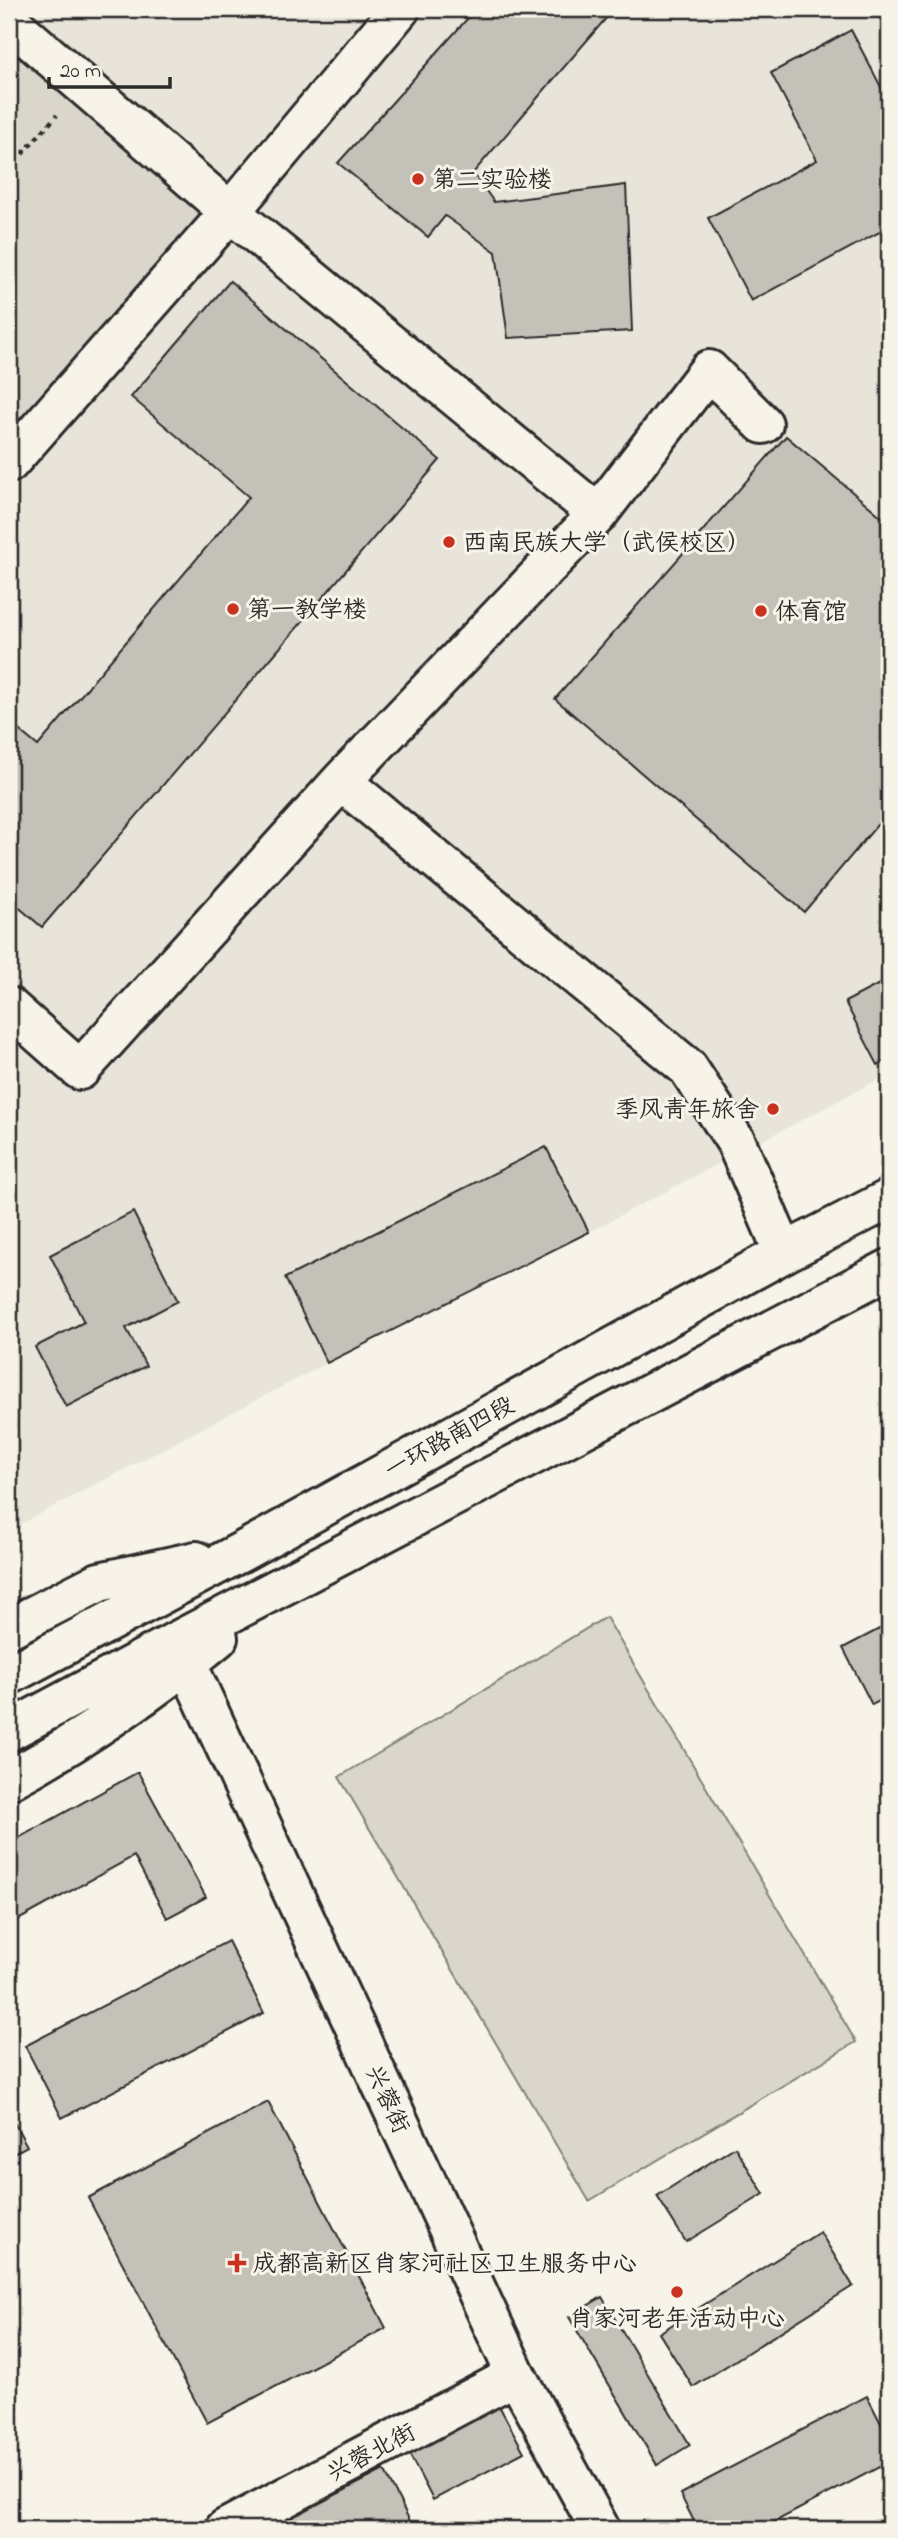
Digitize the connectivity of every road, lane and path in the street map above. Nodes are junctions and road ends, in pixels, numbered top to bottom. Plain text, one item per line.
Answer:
1 (400, 9) edge
2 (9, 21) edge
3 (83, 85) junction
4 (9, 169) edge
5 (230, 212) junction
6 (764, 424) dead end
7 (9, 463) edge
8 (598, 514) junction
9 (341, 781) junction
10 (9, 1007) edge
11 (889, 1199) edge
12 (784, 1253) junction
13 (889, 1269) edge
14 (243, 1551) junction
15 (281, 1587) junction
16 (9, 1628) edge
17 (187, 1664) junction
18 (9, 1675) edge
19 (9, 1731) edge
20 (9, 1780) edge
21 (516, 2375) junction
22 (225, 2529) edge
23 (600, 2529) edge

1 - 5 street
2 - 3 street
3 - 4 path
3 - 5 street
5 - 7 street
5 - 8 street
6 - 8 street
8 - 9 street
9 - 10 street
9 - 12 street
11 - 12 street, 一环路南四段
12 - 14 street, 一环路南四段
13 - 15 street
14 - 16 street
14 - 18 street, 一环路南四段
15 - 17 street
15 - 19 street
17 - 20 street
17 - 21 street, 兴蓉街
21 - 22 street, 兴蓉北街
21 - 23 street, 兴蓉街

